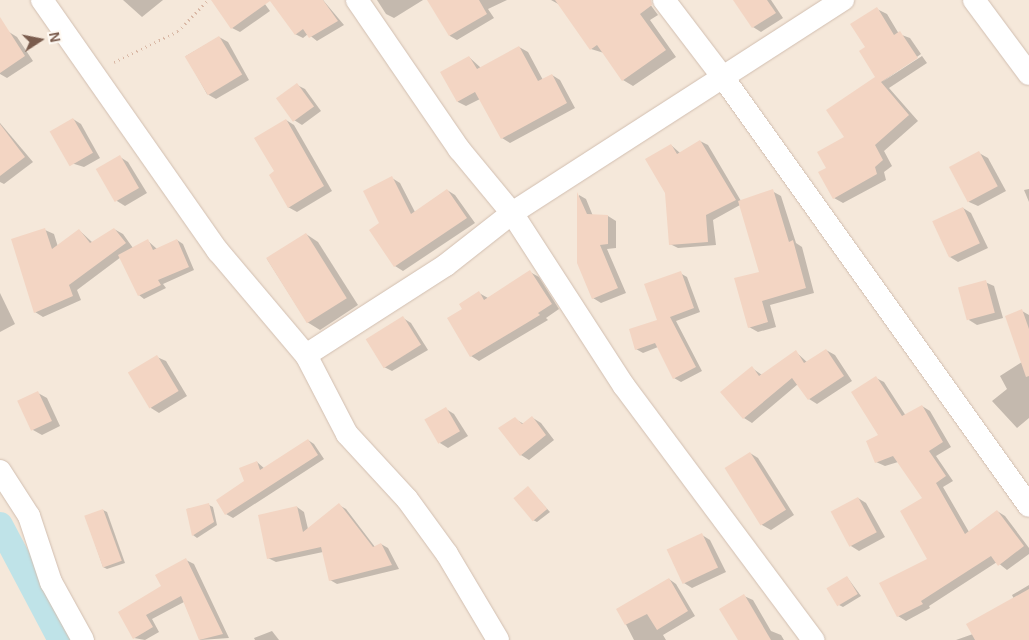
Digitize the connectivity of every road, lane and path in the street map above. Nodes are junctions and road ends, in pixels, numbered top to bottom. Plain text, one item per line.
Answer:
1 (42, 0) edge
2 (208, 0) edge
3 (357, 0) edge
4 (664, 0) edge
5 (843, 0) edge
6 (974, 0) edge
7 (1029, 74) edge
8 (93, 75) junction
9 (722, 76) junction
10 (512, 213) junction
11 (306, 355) junction
12 (0, 471) edge
13 (1029, 506) edge
14 (83, 640) edge
15 (498, 640) edge
16 (813, 640) edge

1 - 8 street
2 - 8 path
3 - 10 street
4 - 9 street
5 - 9 street
6 - 7 street
8 - 11 street
9 - 10 street
9 - 13 street
10 - 11 street
10 - 16 street
11 - 15 street
12 - 14 street

